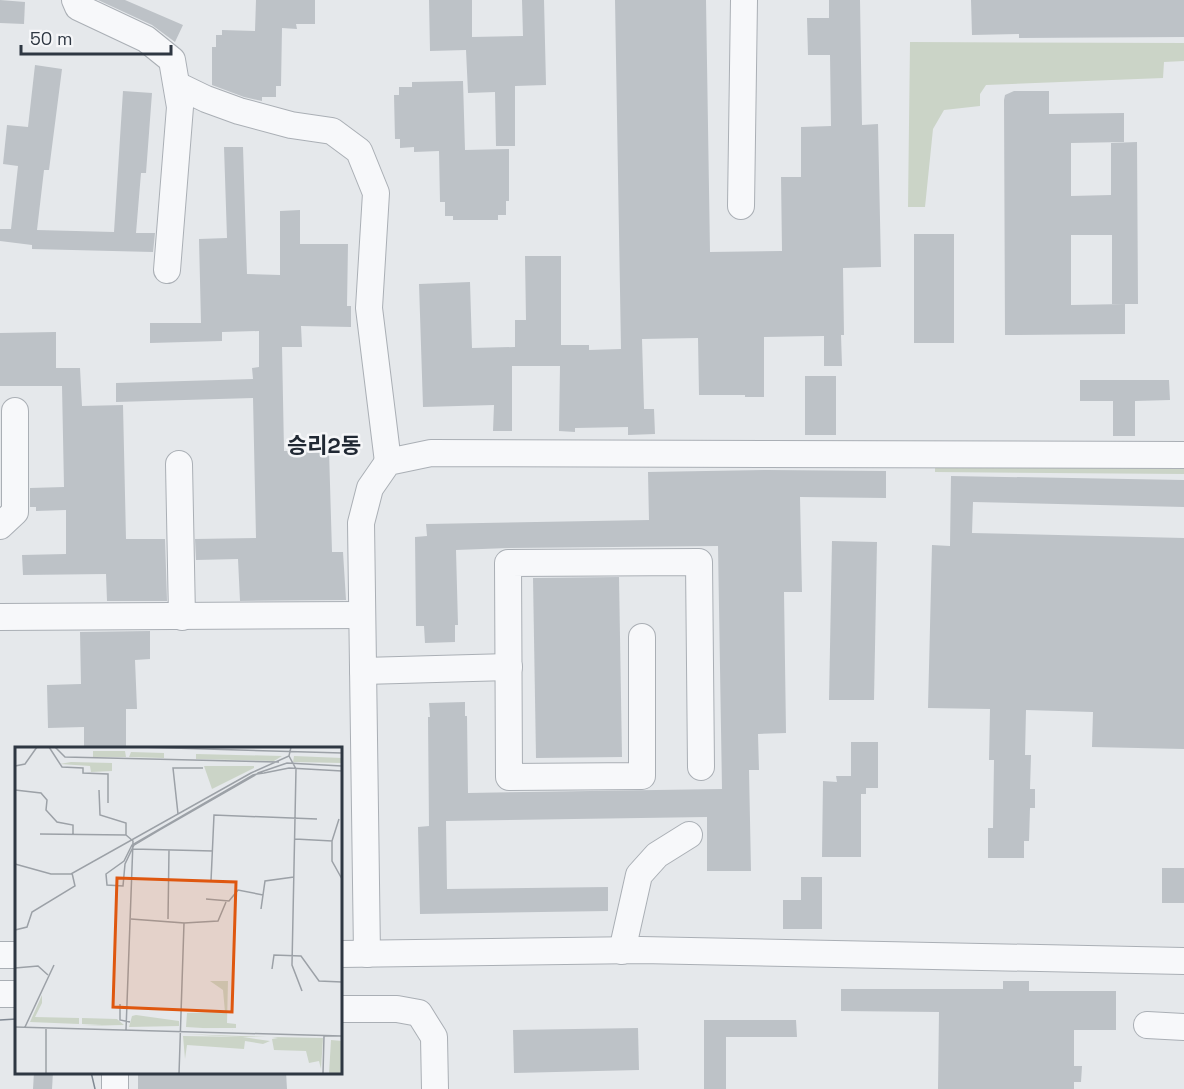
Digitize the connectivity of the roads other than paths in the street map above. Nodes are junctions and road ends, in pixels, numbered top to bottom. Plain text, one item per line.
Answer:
1 (75, 0) edge
2 (744, 0) edge
3 (177, 85) junction
4 (741, 206) dead end
5 (167, 270) dead end
6 (15, 411) dead end
7 (1184, 454) edge
8 (388, 462) junction
9 (179, 464) dead end
10 (0, 526) edge
11 (362, 615) junction
12 (182, 616) junction
13 (0, 617) edge
14 (642, 637) dead end
15 (509, 667) junction
16 (363, 671) junction
17 (700, 767) dead end
18 (689, 835) dead end
19 (622, 951) junction
20 (342, 954) edge
21 (368, 954) junction
22 (1184, 961) edge
23 (342, 1009) edge
24 (1147, 1025) dead end
25 (1184, 1027) edge
26 (435, 1089) edge

1 - 3 street
2 - 4 street
3 - 5 street
3 - 8 street
6 - 10 street
7 - 8 street
8 - 11 street
9 - 12 street
11 - 12 street
11 - 16 street
12 - 13 street
14 - 15 street
15 - 16 street
15 - 17 street
16 - 21 street
18 - 19 street
19 - 21 street
19 - 22 street
20 - 21 street
23 - 26 street
24 - 25 street

